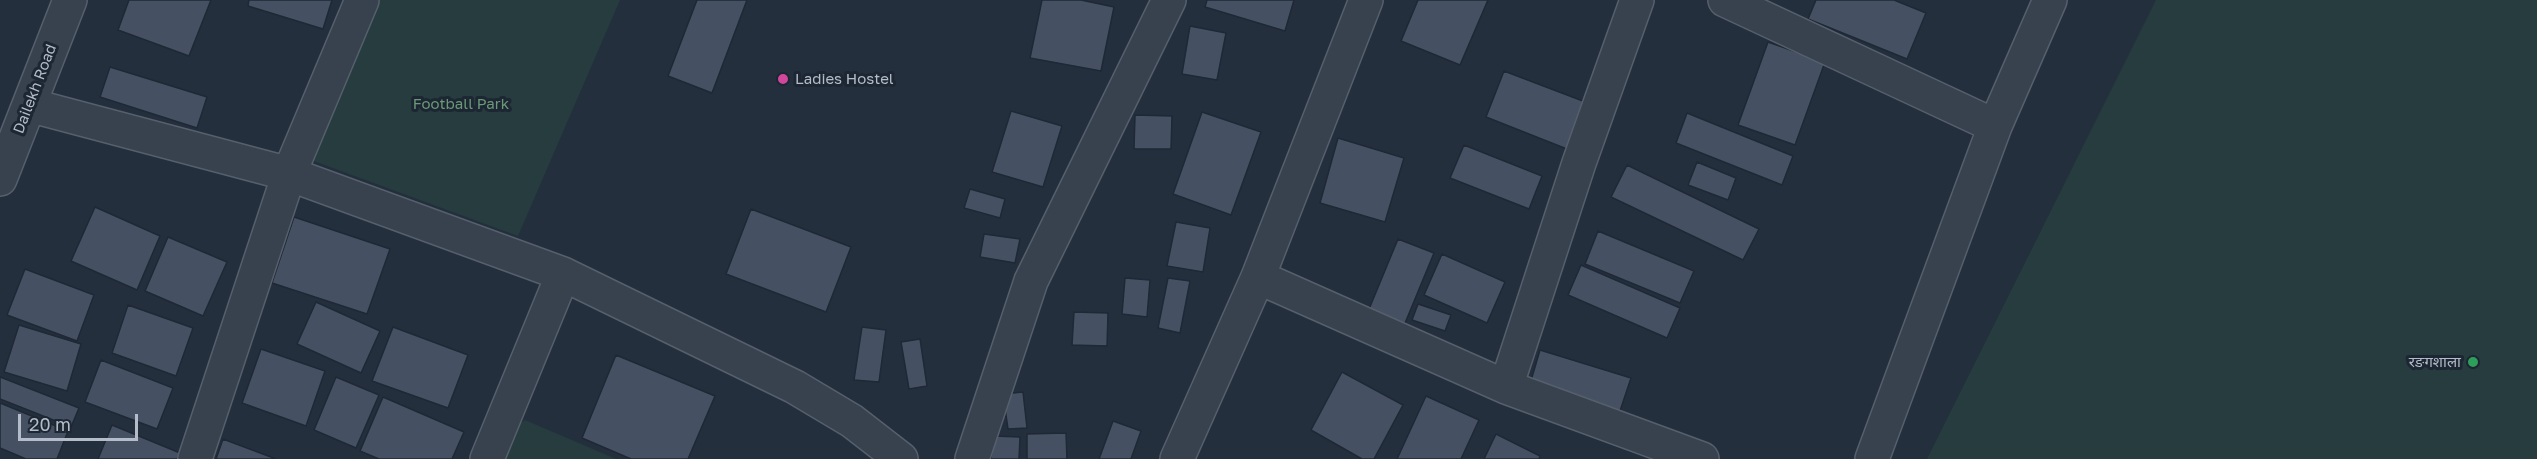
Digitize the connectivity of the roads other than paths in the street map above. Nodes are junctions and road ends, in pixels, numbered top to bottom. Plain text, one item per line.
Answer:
1 (70, 0) edge
2 (362, 0) edge
3 (1169, 0) edge
4 (1366, 0) edge
5 (1637, 0) edge
6 (1725, 0) edge
7 (2050, 0) edge
8 (29, 105) junction
9 (1995, 126) junction
10 (289, 174) junction
11 (0, 178) edge
12 (563, 274) junction
13 (1258, 278) junction
14 (1506, 387) junction
15 (195, 459) edge
16 (487, 459) edge
17 (901, 459) edge
18 (972, 459) edge
19 (1177, 459) edge
20 (1702, 459) edge
21 (1872, 459) edge

1 - 8 street, Dailekh Road
2 - 10 street
3 - 18 street
4 - 13 street
5 - 14 street
6 - 9 street
7 - 9 street
8 - 10 street
8 - 11 street, Dailekh Road
9 - 21 street
10 - 12 street
10 - 15 street
12 - 16 street
12 - 17 street
13 - 14 street
13 - 19 street
14 - 20 street

